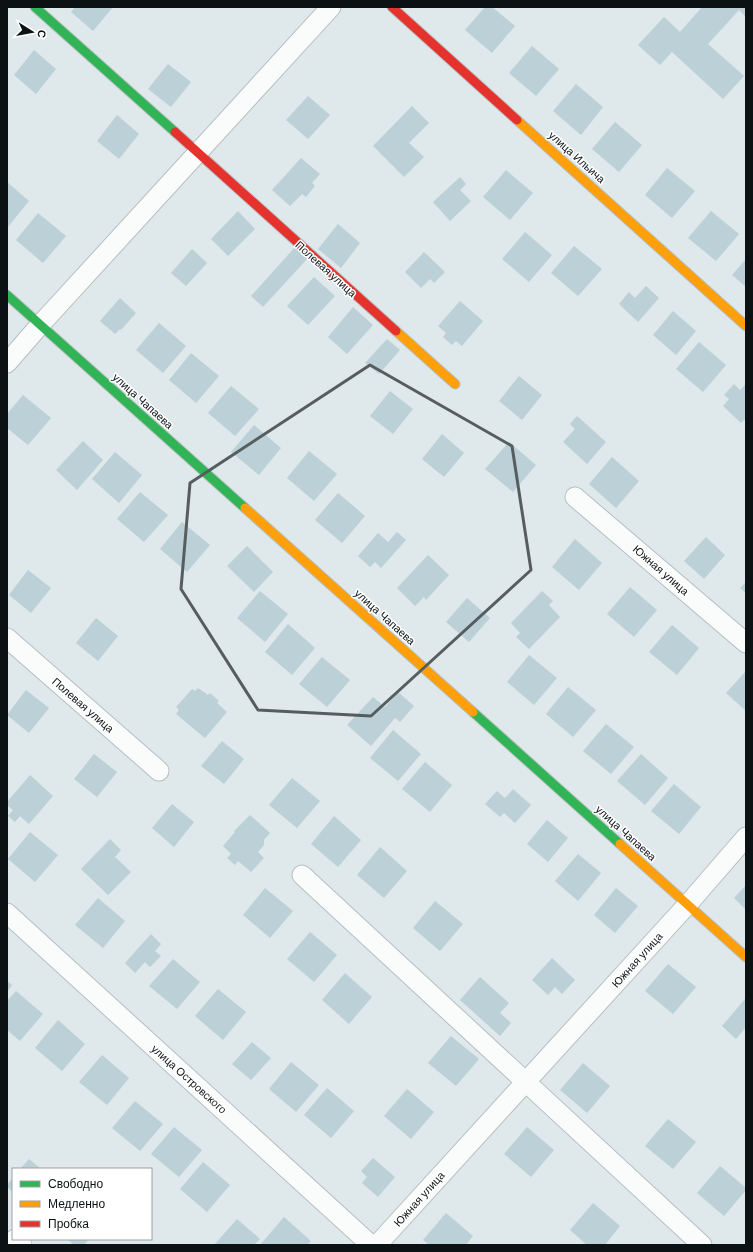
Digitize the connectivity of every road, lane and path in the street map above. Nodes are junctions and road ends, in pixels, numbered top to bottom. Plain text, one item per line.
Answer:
1 (35, 7) edge
2 (331, 7) edge
3 (392, 7) edge
4 (198, 153) junction
5 (7, 296) edge
6 (40, 325) junction
7 (746, 326) edge
8 (7, 363) edge
9 (455, 384) dead end
10 (575, 497) dead end
11 (7, 638) edge
12 (746, 643) edge
13 (159, 771) dead end
14 (746, 837) edge
15 (302, 875) dead end
16 (688, 904) junction
17 (7, 913) edge
18 (746, 957) edge
19 (526, 1082) junction
20 (371, 1245) edge
21 (377, 1245) edge
22 (702, 1245) edge

1 - 4 street, Полевая улица
2 - 4 street
3 - 7 street, улица Ильича
4 - 6 street
4 - 9 street, Полевая улица
5 - 6 street, улица Чапаева
6 - 8 street
6 - 16 street, улица Чапаева
10 - 12 street, Южная улица
11 - 13 street, Полевая улица
14 - 16 street, Южная улица
15 - 19 street
16 - 18 street, улица Чапаева
16 - 19 street, Южная улица
17 - 20 street, улица Островского
19 - 21 street, Южная улица
19 - 22 street

